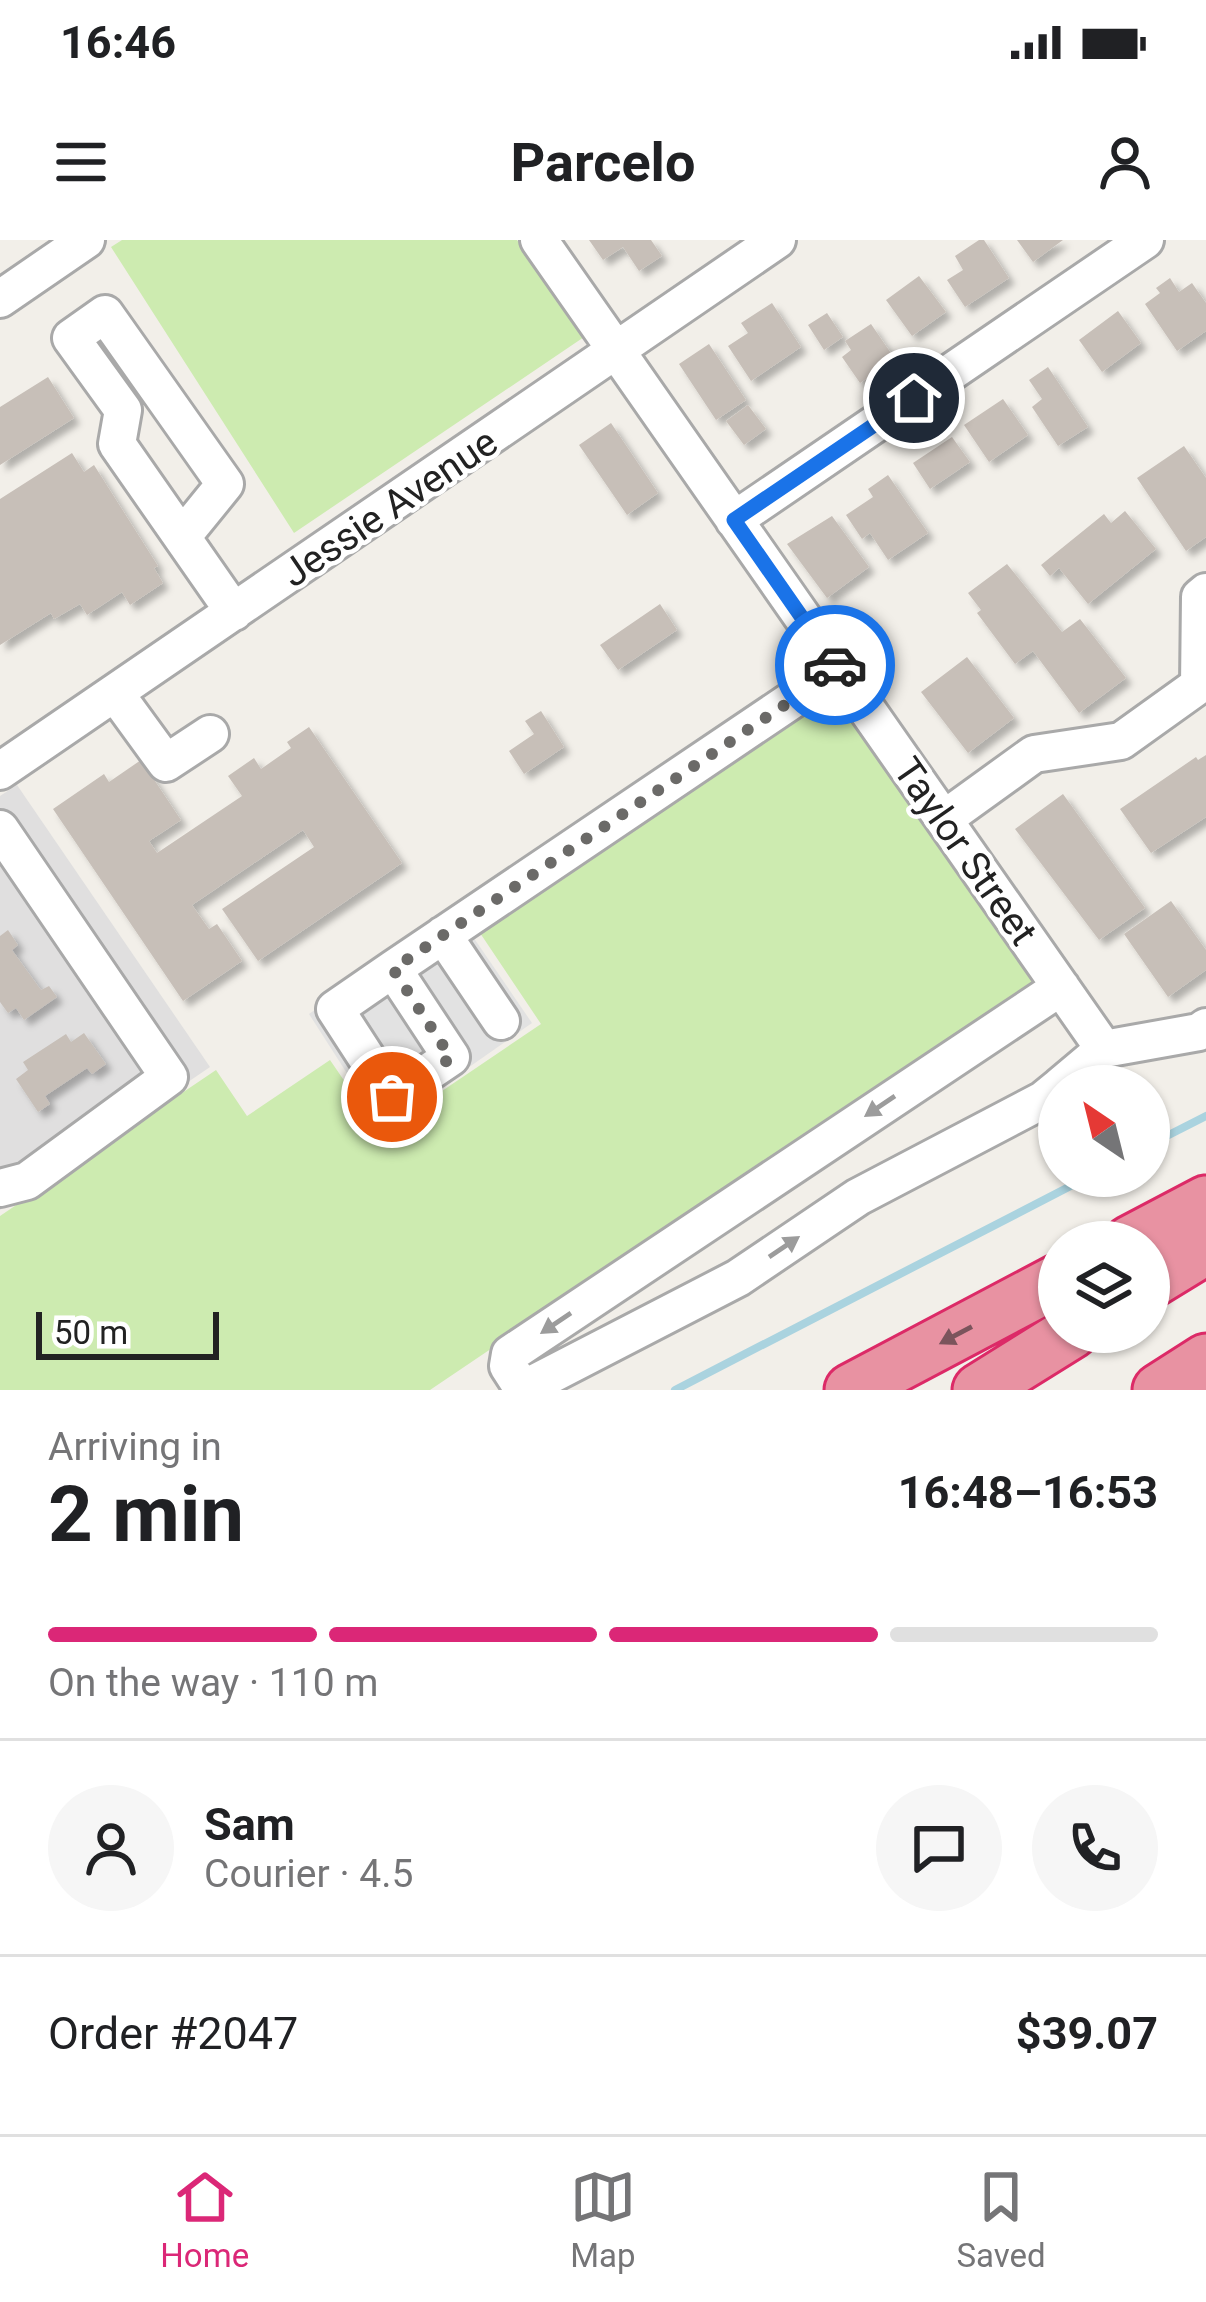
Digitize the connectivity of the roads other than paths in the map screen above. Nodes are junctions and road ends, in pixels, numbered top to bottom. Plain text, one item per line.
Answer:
1 (86, 240) edge
2 (539, 240) edge
3 (777, 240) edge
4 (1145, 240) edge
5 (0, 298) edge
6 (617, 352) junction
7 (156, 386) junction
8 (122, 410) junction
9 (734, 520) junction
10 (182, 537) junction
11 (1206, 592) edge
12 (235, 612) junction
13 (838, 669) junction
14 (115, 693) junction
15 (210, 734) dead end
16 (0, 772) edge
17 (944, 819) junction
18 (0, 829) edge
19 (443, 935) junction
20 (393, 969) junction
21 (1061, 987) junction
22 (501, 1021) dead end
23 (1206, 1027) edge
24 (1104, 1049) junction
25 (1085, 1065) edge
26 (1038, 1103) edge
27 (0, 1188) edge
28 (1206, 1202) edge
29 (1170, 1221) edge
30 (687, 1236) junction
31 (1206, 1248) edge
32 (1170, 1270) edge
33 (722, 1287) junction
34 (1038, 1291) edge
35 (1039, 1353) edge
36 (1206, 1360) edge
37 (497, 1381) edge
38 (851, 1390) edge
39 (980, 1390) edge
40 (1160, 1390) edge

1 - 5 street
2 - 6 street, Taylor Street
3 - 6 street, Jessie Avenue
4 - 9 street
6 - 9 street, Taylor Street
6 - 12 street, Jessie Avenue
7 - 8 street
7 - 8 street
7 - 10 street
8 - 10 street
9 - 13 street, Taylor Street
10 - 12 street
11 - 17 street
12 - 14 street, Jessie Avenue
13 - 17 street, Taylor Street
13 - 19 street
14 - 15 street
14 - 16 street, Jessie Avenue
17 - 21 street, Taylor Street
18 - 27 street
19 - 20 street
19 - 22 street
20 - 20 street
21 - 24 street, Taylor Street
21 -> 30 street
23 - 24 street
24 - 25 street
33 -> 26 street
28 - 29 highway
30 - 33 street
30 -> 37 street
31 - 32 highway
33 - 37 street
34 -> 38 highway
35 - 39 highway
36 - 40 highway

